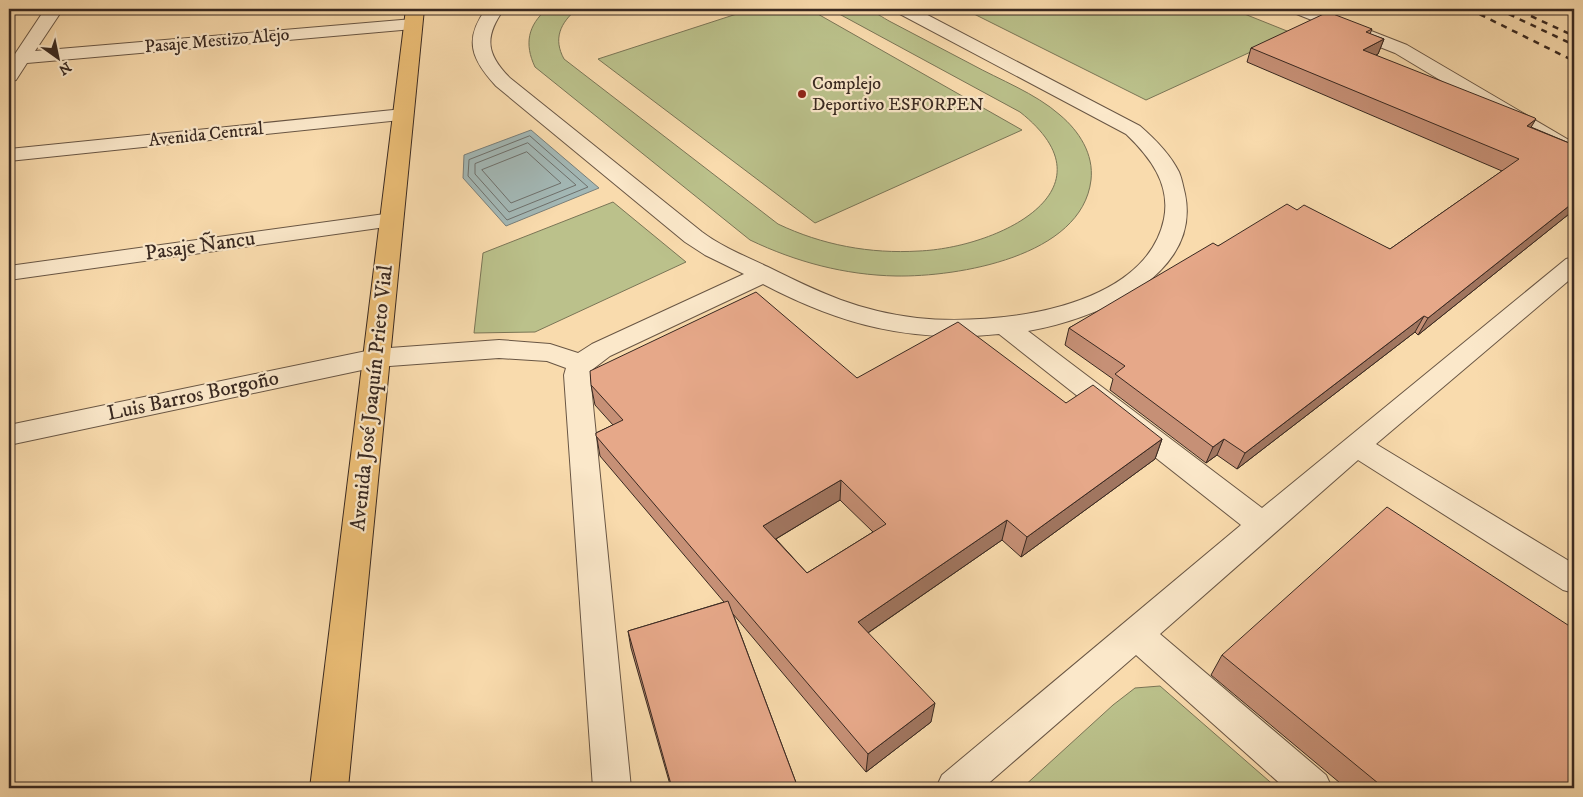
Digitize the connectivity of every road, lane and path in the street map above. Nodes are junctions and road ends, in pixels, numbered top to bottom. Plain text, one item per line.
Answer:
1 (54, 9) edge
2 (495, 9) edge
3 (904, 9) edge
4 (1300, 9) edge
5 (414, 16) edge
6 (21, 58) junction
7 (9, 76) edge
8 (403, 114) junction
9 (1574, 152) edge
10 (9, 155) edge
11 (392, 220) junction
12 (1574, 264) edge
13 (9, 273) edge
14 (764, 275) junction
15 (1005, 326) junction
16 (376, 358) junction
17 (581, 364) junction
18 (9, 435) edge
19 (1356, 445) junction
20 (1262, 525) junction
21 (1574, 580) edge
22 (1136, 634) junction
23 (325, 787) edge
24 (612, 788) edge
25 (955, 788) edge
26 (1313, 788) edge

1 - 6 street
2 - 14 street
3 - 15 street
4 - 9 street
5 - 6 street, Pasaje Mestizo Alejo
5 - 8 main road, Avenida José Joaquín Prieto Vial
6 - 7 street
8 - 10 street, Avenida Central
8 - 11 main road, Avenida José Joaquín Prieto Vial
11 - 13 street, Pasaje Ñancu
11 - 16 main road, Avenida José Joaquín Prieto Vial
12 - 19 street
14 - 15 street
14 - 17 street
15 - 20 street
16 - 17 street, Luis Barros Borgoño
16 - 18 street, Luis Barros Borgoño
16 - 23 main road, Avenida José Joaquín Prieto Vial
17 - 24 street
19 - 20 street
19 - 21 street
20 - 22 street
22 - 25 street
22 - 26 street

